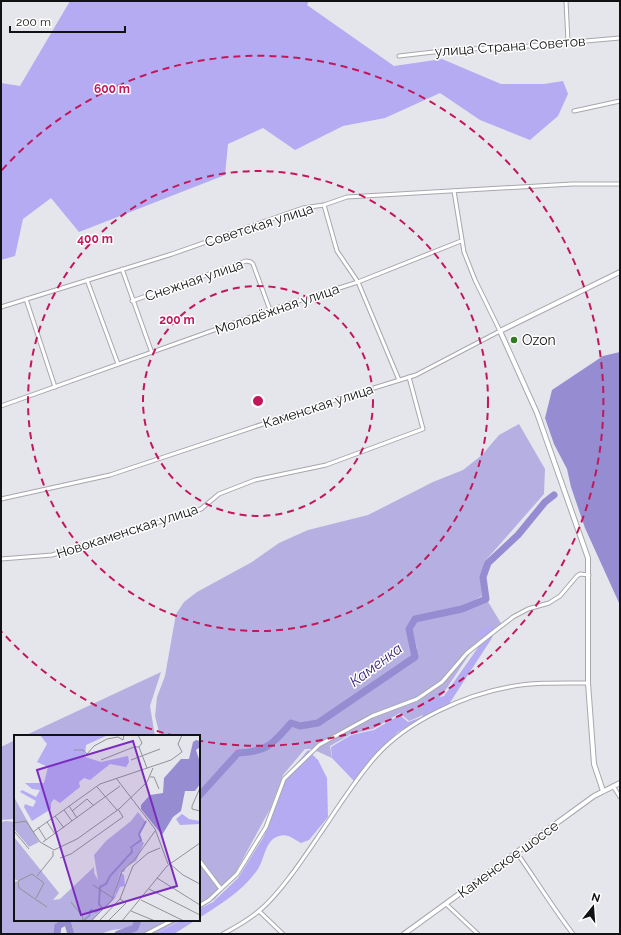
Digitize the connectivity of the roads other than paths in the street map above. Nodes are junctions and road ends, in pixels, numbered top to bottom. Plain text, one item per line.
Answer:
1 (566, 1) edge
2 (620, 38) edge
3 (568, 42) junction
4 (399, 56) dead end
5 (620, 101) edge
6 (574, 111) dead end
7 (620, 184) edge
8 (454, 191) junction
9 (324, 205) junction
10 (461, 241) junction
11 (122, 269) junction
12 (620, 272) edge
13 (87, 280) junction
14 (358, 282) junction
15 (26, 299) junction
16 (132, 302) junction
17 (1, 307) edge
18 (270, 310) junction
19 (500, 331) junction
20 (152, 353) junction
21 (118, 364) junction
22 (409, 377) junction
23 (399, 380) junction
24 (55, 387) junction
25 (1, 406) edge
26 (1, 498) edge
27 (1, 559) edge
28 (589, 574) junction
29 (588, 683) junction
30 (620, 783) edge
31 (613, 786) junction
32 (603, 791) junction
33 (620, 797) edge
34 (517, 853) junction
35 (200, 861) edge
36 (221, 889) junction
37 (446, 904) junction
38 (200, 905) edge
39 (259, 911) junction
40 (171, 921) edge
41 (146, 934) edge
42 (223, 934) edge
43 (283, 934) edge
44 (404, 934) edge
45 (478, 934) edge
46 (573, 934) edge

1 - 3 street
2 - 3 street, улица Страна Советов
3 - 4 street, улица Страна Советов
5 - 6 street
7 - 8 street, Советская улица
8 - 9 street, Советская улица
8 - 10 street
9 - 11 street, Советская улица
9 - 14 street
10 - 14 street, Молодёжная улица
10 - 19 street
11 - 13 street, Советская улица
11 - 16 street
12 - 19 street, Каменская улица
13 - 15 street, Советская улица
13 - 21 street
14 - 18 street, Молодёжная улица
14 - 23 street
15 - 17 street, Советская улица
15 - 24 street
16 - 18 street, Снежная улица
16 - 20 street
18 - 20 street, Молодёжная улица
19 - 22 street, Каменская улица
19 - 28 street
20 - 21 street, Молодёжная улица
21 - 24 street, Молодёжная улица
22 - 23 street, Каменская улица
22 - 27 street, Новокаменская улица
23 - 26 street, Каменская улица
24 - 25 street, Молодёжная улица
28 - 29 street
28 - 36 street
29 - 32 street
29 - 39 street
30 - 31 street, Каменское шоссе
31 - 32 street, Каменское шоссе
31 - 33 street
32 - 34 street, Каменское шоссе
34 - 37 street, Каменское шоссе
34 - 46 street
35 - 36 street
36 - 38 street
37 - 44 street, Каменское шоссе
37 - 45 street
39 - 42 street
39 - 43 street
40 - 41 street

